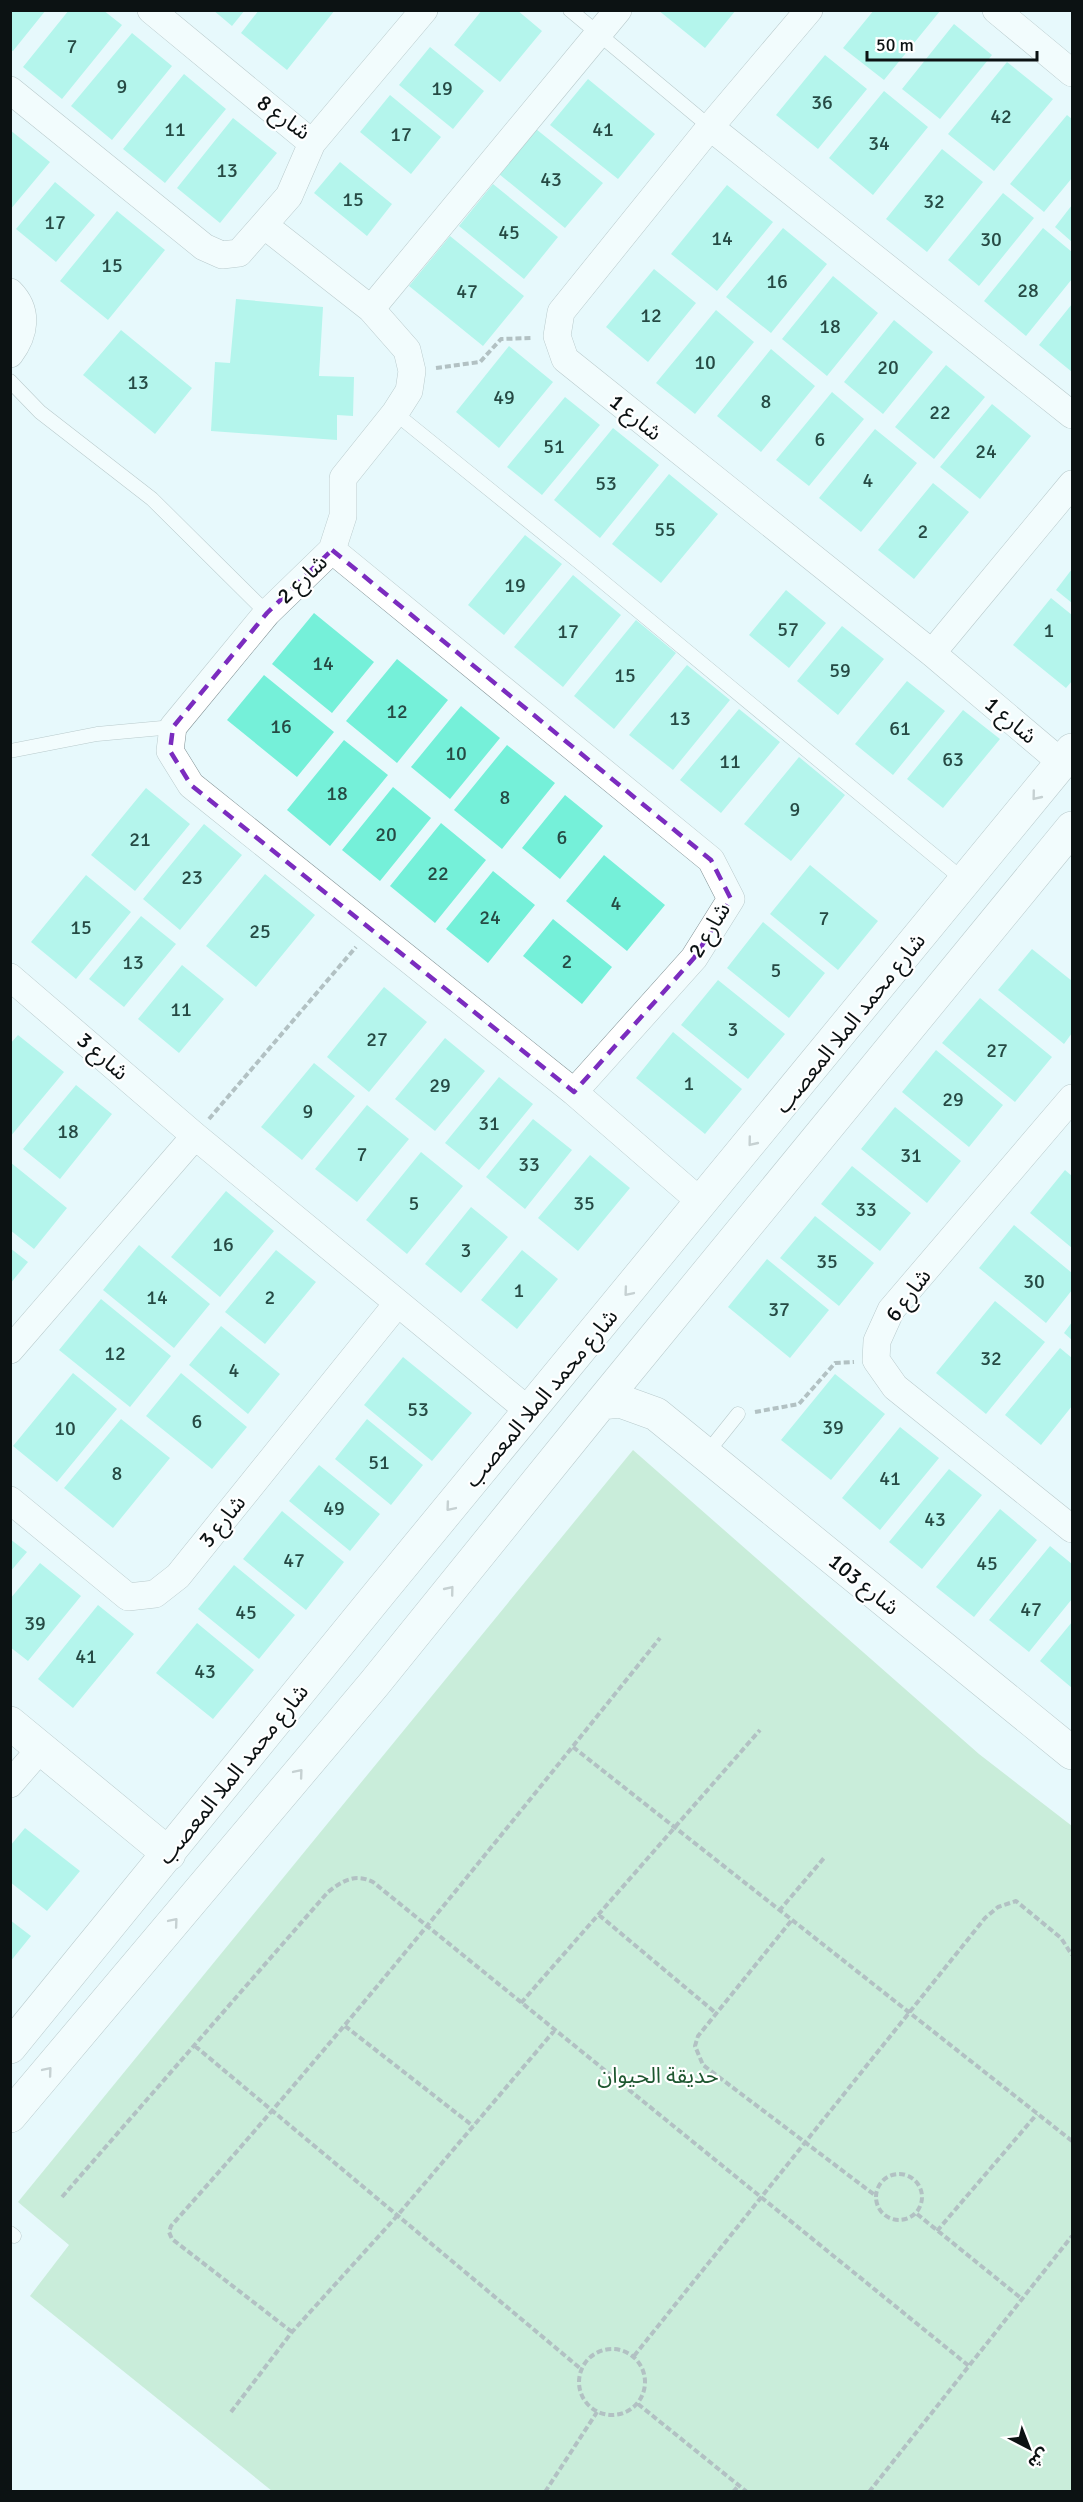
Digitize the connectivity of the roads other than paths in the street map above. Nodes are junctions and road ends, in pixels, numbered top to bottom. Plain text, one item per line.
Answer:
1 (151, 10) edge
2 (424, 10) edge
3 (570, 10) edge
4 (618, 10) edge
5 (809, 10) edge
6 (996, 10) edge
7 (598, 34) junction
8 (1072, 73) edge
9 (10, 90) edge
10 (710, 127) junction
11 (312, 143) junction
12 (264, 225) junction
13 (10, 292) edge
14 (371, 309) junction
15 (10, 354) edge
16 (10, 381) edge
17 (395, 413) junction
18 (1072, 416) edge
19 (1072, 484) edge
20 (332, 550) junction
21 (267, 613) junction
22 (932, 654) junction
23 (173, 727) junction
24 (10, 751) edge
25 (1067, 757) edge
26 (1072, 828) edge
27 (962, 886) junction
28 (1004, 910) junction
29 (10, 977) edge
30 (574, 1092) junction
31 (1072, 1098) edge
32 (195, 1136) junction
33 (702, 1203) junction
34 (397, 1304) junction
35 (10, 1350) edge
36 (637, 1360) junction
37 (601, 1403) junction
38 (529, 1411) junction
39 (656, 1414) junction
40 (738, 1414) road end
41 (706, 1454) junction
42 (10, 1500) edge
43 (1071, 1524) edge
44 (382, 1590) junction
45 (418, 1629) junction
46 (340, 1642) junction
47 (374, 1684) junction
48 (10, 1723) edge
49 (41, 1748) junction
50 (1072, 1753) edge
51 (10, 1784) edge
52 (169, 1854) junction
53 (10, 2047) edge
54 (10, 2116) edge

1 - 11 street, شارع 8
2 - 11 street, شارع 8
3 - 7 lane
4 - 7 street
5 - 10 street
6 - 8 street
7 - 10 lane
7 - 14 street
9 - 12 street
10 - 18 street
10 - 22 street, شارع 1
11 - 12 street
12 - 14 street
13 - 15 street
14 - 17 street
16 - 21 lane
17 - 20 street
17 - 27 lane
19 - 22 street
20 - 21 street, شارع 2
20 - 30 street, شارع 2
21 - 23 street, شارع 2
22 - 25 street, شارع 1
23 - 24 lane
23 - 30 street
25 -> 27 street, شارع محمد الملا المعصب
26 - 28 street
27 - 28 street
27 -> 33 street, شارع محمد الملا المعصب
28 - 36 street
29 - 32 street, شارع 3
30 - 33 street
31 - 43 street, شارع 6
32 - 34 street, شارع 3
32 - 35 street
33 -> 38 street, شارع محمد الملا المعصب
34 - 38 street, شارع 3
34 - 42 street, شارع 3
36 - 37 street
36 - 39 street, شارع 103
37 - 39 street, شارع 103
45 -> 37 street
38 -> 44 street, شارع محمد الملا المعصب
39 - 41 street, شارع 103
40 - 41 lane
41 - 50 street, شارع 103
44 - 45 street
44 - 46 street, شارع محمد الملا المعصب
45 - 47 street
46 - 47 street
46 - 52 street, شارع محمد الملا المعصب
54 -> 47 street
48 - 49 street
49 - 51 street
49 - 52 street
52 - 53 street, شارع محمد الملا المعصب

